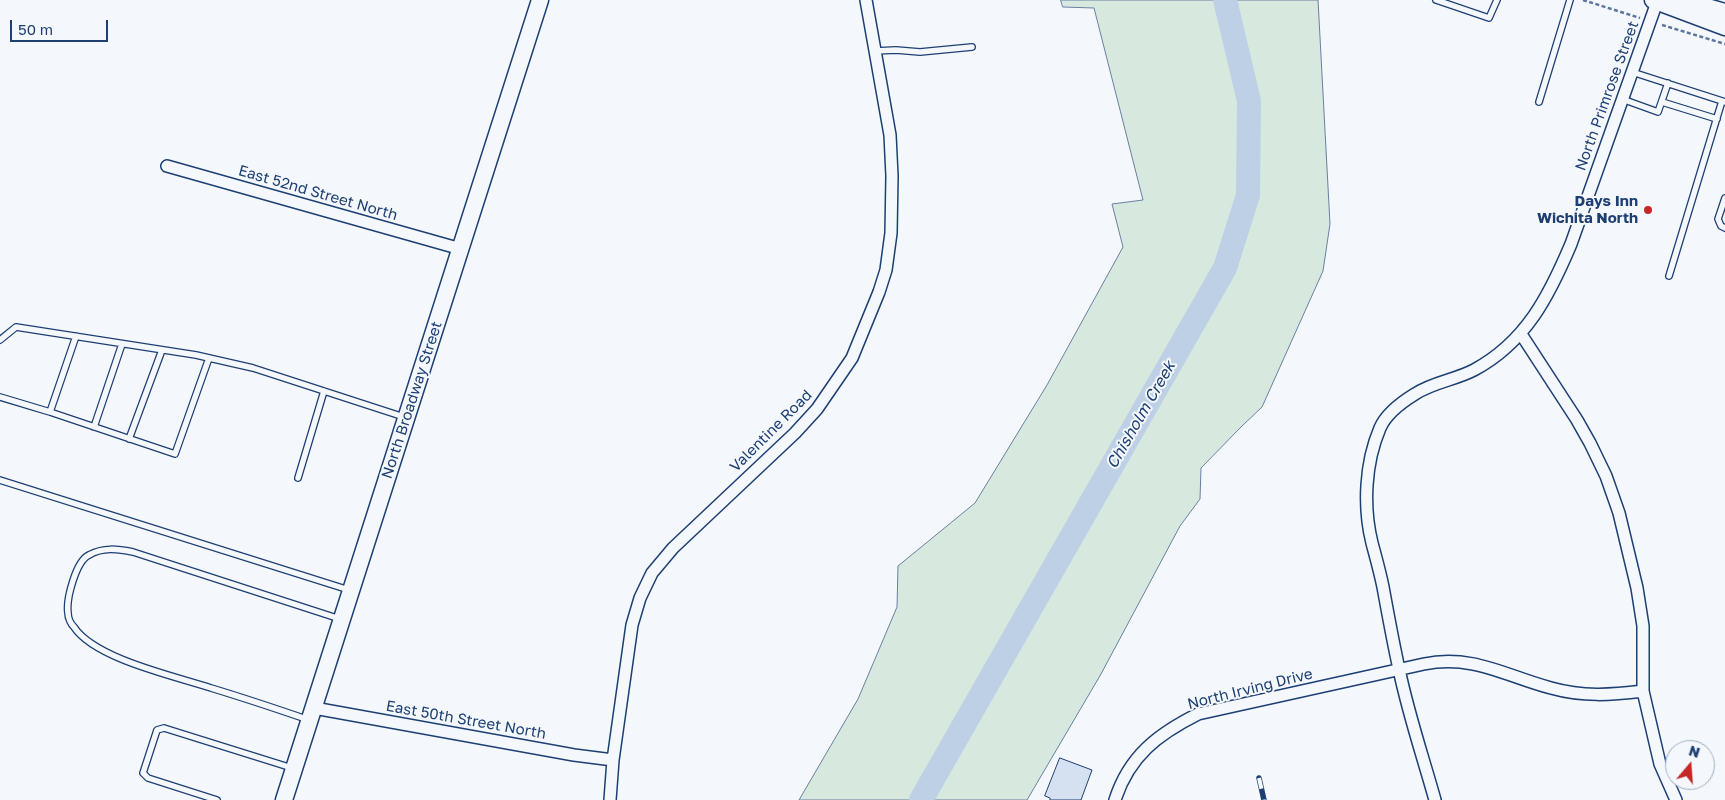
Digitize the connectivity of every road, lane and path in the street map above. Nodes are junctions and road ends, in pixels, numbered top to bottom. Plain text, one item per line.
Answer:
1 (540, 0) edge
2 (866, 0) edge
3 (1436, 0) edge
4 (1497, 0) edge
5 (1570, 0) edge
6 (1682, 0) edge
7 (1655, 1) edge
8 (1725, 12) edge
9 (1725, 27) edge
10 (972, 47) dead end
11 (875, 51) junction
12 (1632, 72) junction
13 (1668, 83) junction
14 (1622, 99) junction
15 (1539, 102) dead end
16 (1662, 102) junction
17 (1724, 102) edge
18 (1717, 119) junction
19 (167, 166) dead end
20 (1725, 198) edge
21 (1725, 228) edge
22 (461, 249) junction
23 (1669, 276) dead end
24 (1521, 334) junction
25 (76, 336) junction
26 (0, 340) edge
27 (122, 344) junction
28 (162, 350) junction
29 (209, 358) junction
30 (324, 392) junction
31 (0, 396) edge
32 (50, 412) junction
33 (406, 418) junction
34 (94, 427) junction
35 (130, 439) junction
36 (298, 478) dead end
37 (0, 480) edge
38 (351, 591) junction
39 (342, 620) junction
40 (1399, 670) junction
41 (1643, 691) junction
42 (312, 714) junction
43 (613, 760) junction
44 (294, 768) junction
45 (217, 800) edge
46 (284, 800) edge
47 (610, 800) edge
48 (1115, 800) edge
49 (1435, 800) edge
50 (1676, 800) edge

1 - 22 main road, North Broadway Street
2 - 11 street, Valentine Road
3 - 4 lane
5 - 15 lane
6 - 8 main road
7 - 9 main road
7 - 12 street, North Primrose Street
10 - 11 lane
11 - 43 street, Valentine Road
12 - 13 lane
12 - 14 street, North Primrose Street
13 - 16 lane
13 - 17 lane
14 - 16 lane
14 - 24 street, North Primrose Street
16 - 18 lane
17 - 18 lane
18 - 23 lane
19 - 22 street, East 52nd Street North
20 - 21 lane
22 - 33 main road, North Broadway Street
24 - 40 street, North Primrose Street
24 - 41 street
25 - 26 lane
25 - 27 lane
25 - 32 lane
27 - 28 lane
27 - 34 lane
28 - 29 lane
28 - 35 lane
29 - 30 lane
29 - 35 lane
30 - 33 lane
30 - 36 lane
31 - 32 lane
32 - 34 lane
33 - 38 main road, North Broadway Street
34 - 35 lane
37 - 38 lane
38 - 39 main road, North Broadway Street
39 - 42 main road, North Broadway Street
39 - 42 lane
40 - 41 street, North Irving Drive
40 - 48 street, North Irving Drive
40 - 49 street, North Primrose Street
41 - 50 street
42 - 43 street, East 50th Street North
42 - 44 main road, North Broadway Street
43 - 47 street, Valentine Road
44 - 45 lane
44 - 46 main road, North Broadway Street

